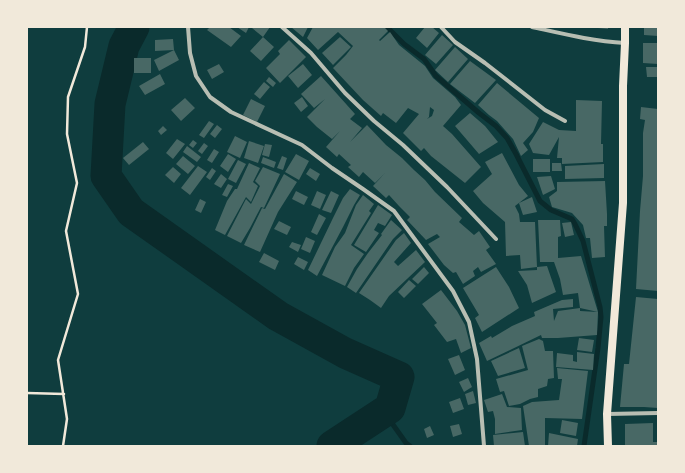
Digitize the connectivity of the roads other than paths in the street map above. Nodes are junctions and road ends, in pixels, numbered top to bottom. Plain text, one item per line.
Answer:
1 (188, 27) edge
2 (282, 27) edge
3 (441, 27) edge
4 (532, 27) edge
5 (625, 27) edge
6 (625, 43) junction
7 (565, 121) dead end
8 (496, 239) dead end
9 (658, 413) edge
10 (607, 414) junction
11 (484, 446) edge
12 (608, 446) edge

1 - 11 street
2 - 8 street
3 - 7 street
4 - 6 street
5 - 6 main road
6 - 10 main road
9 - 10 street
10 - 12 main road

